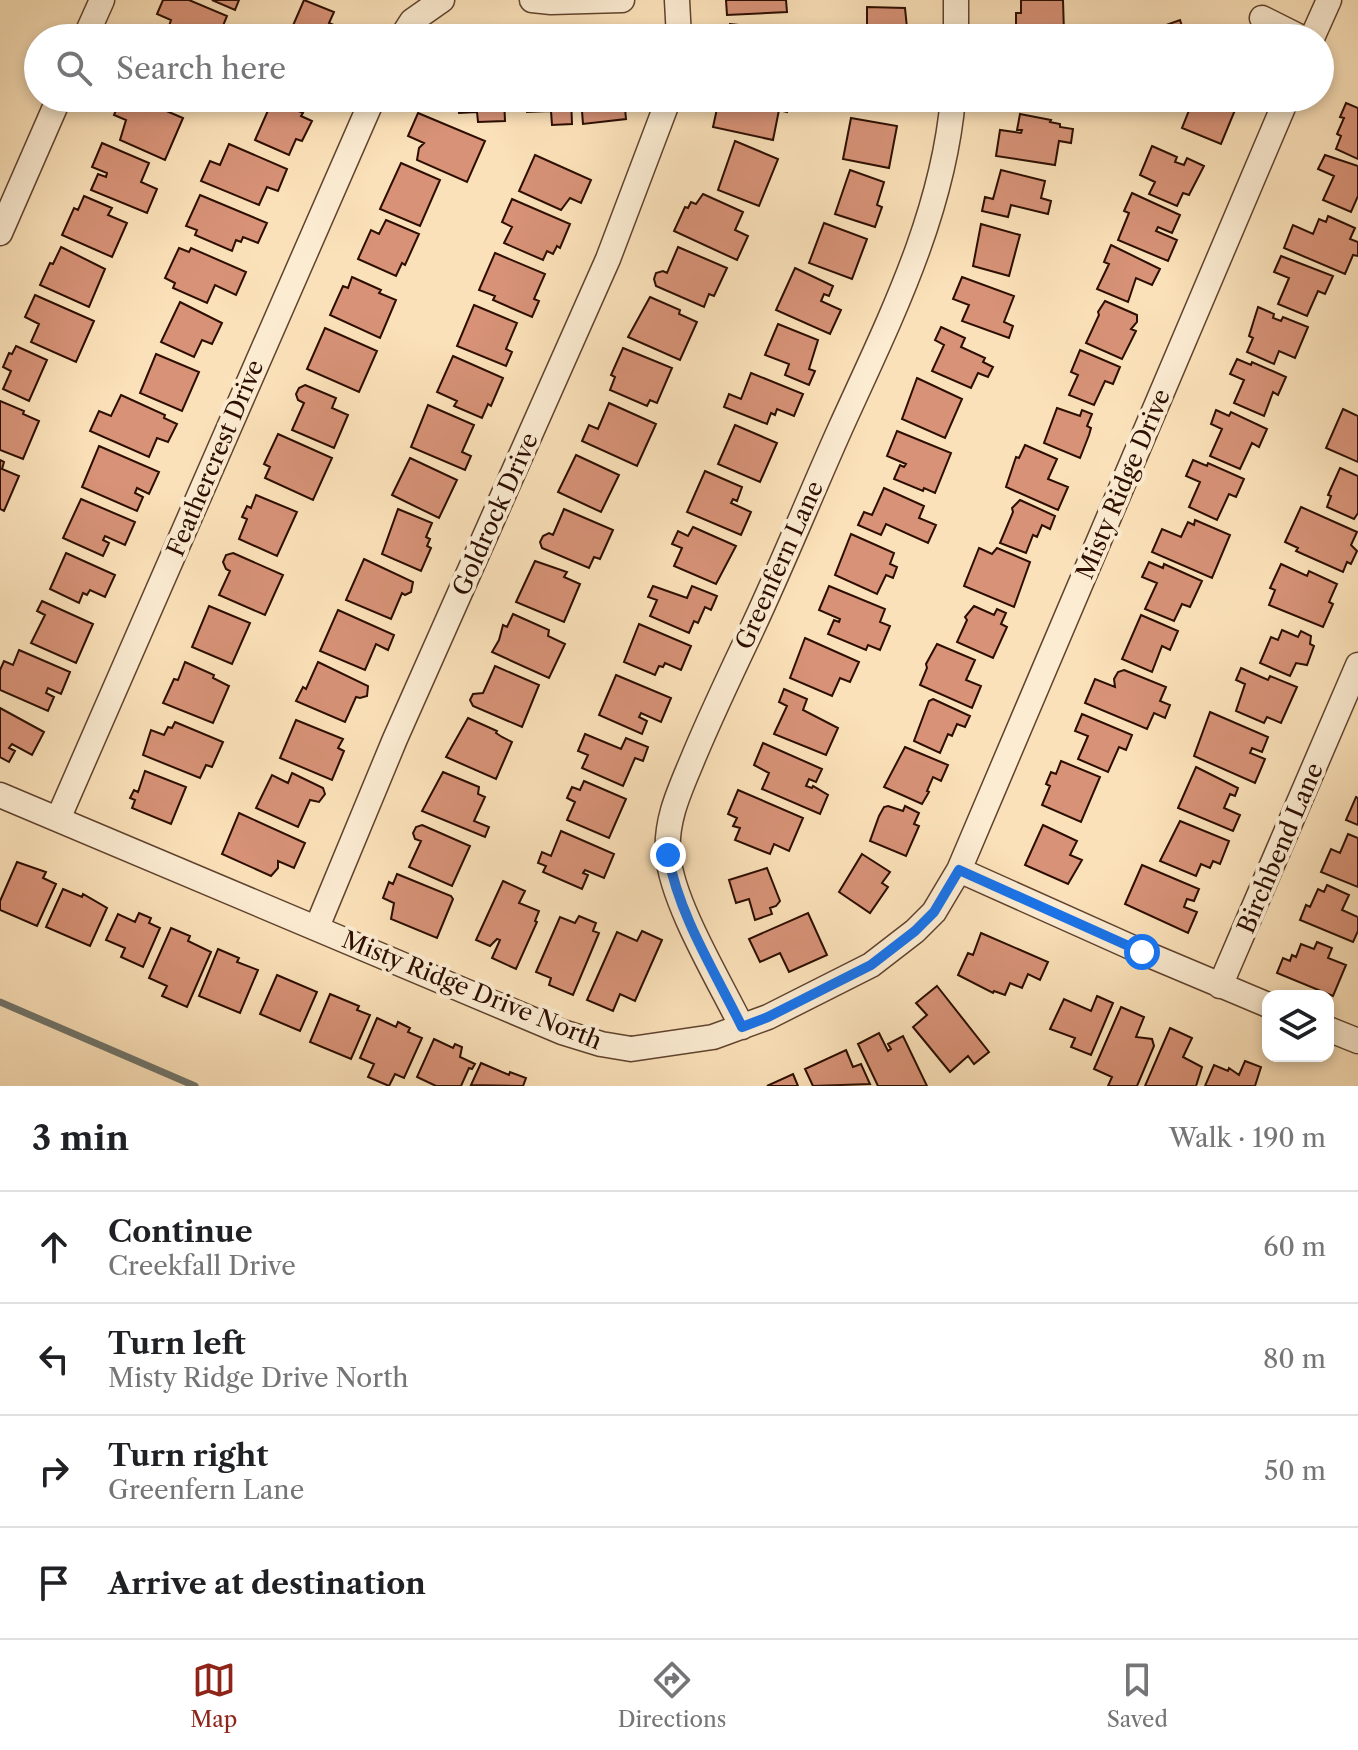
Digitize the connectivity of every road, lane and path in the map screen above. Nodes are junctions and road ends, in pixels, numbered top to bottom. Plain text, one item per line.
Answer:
1 (102, 0) edge
2 (442, 0) edge
3 (532, 0) edge
4 (622, 0) edge
5 (677, 0) edge
6 (956, 0) edge
7 (1329, 0) edge
8 (1262, 18) dead end
9 (91, 24) edge
10 (410, 24) edge
11 (678, 24) edge
12 (956, 24) edge
13 (1274, 24) edge
14 (1318, 24) edge
15 (53, 112) edge
16 (367, 112) edge
17 (664, 112) edge
18 (950, 112) edge
19 (1281, 112) edge
20 (2, 224) edge
21 (1358, 665) edge
22 (0, 795) edge
23 (58, 819) junction
24 (959, 870) junction
25 (317, 927) junction
26 (1220, 986) junction
27 (1262, 1003) edge
28 (742, 1027) junction
29 (1334, 1031) edge
30 (1358, 1041) edge

1 - 9 street
2 - 10 street
3 - 4 street
5 - 11 street
6 - 12 street
7 - 14 street
8 - 13 street
15 - 20 street
16 - 23 street, Feathercrest Drive
17 - 25 street, Goldrock Drive
18 - 28 street, Greenfern Lane
19 - 24 street, Misty Ridge Drive
21 - 26 street, Birchbend Lane
22 - 23 street, Misty Ridge Drive North
23 - 25 street, Misty Ridge Drive North
24 - 26 street
24 - 28 street, Misty Ridge Drive North
25 - 28 street, Misty Ridge Drive North
26 - 27 street
29 - 30 street

